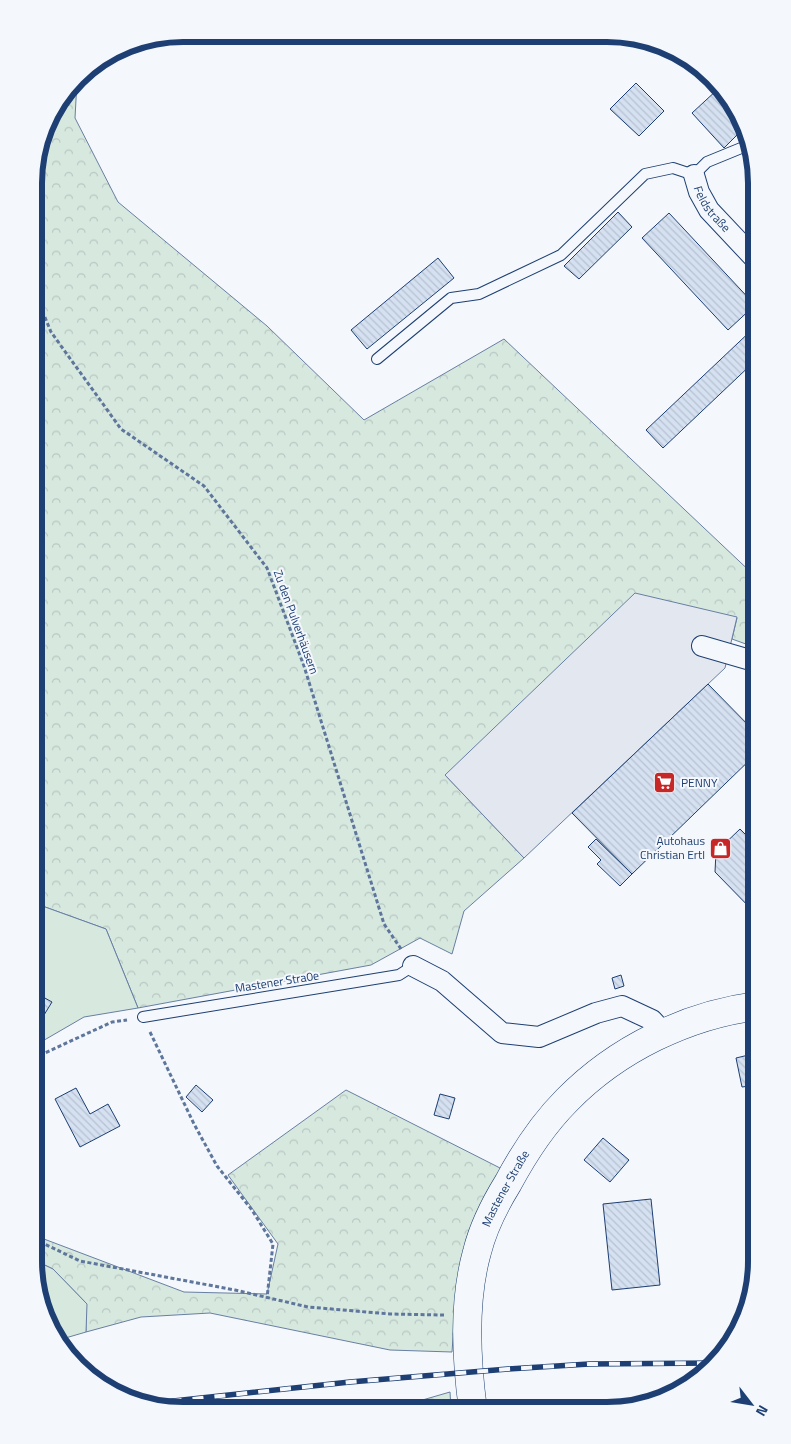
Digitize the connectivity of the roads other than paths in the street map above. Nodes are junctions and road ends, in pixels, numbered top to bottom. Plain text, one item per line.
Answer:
1 (744, 147) edge
2 (694, 175) junction
3 (748, 251) edge
4 (377, 359) dead end
5 (702, 646) dead end
6 (748, 659) edge
7 (413, 966) joint
8 (748, 1007) edge
9 (143, 1017) road end
10 (664, 1033) junction
11 (472, 1402) edge

1 - 2 lane
2 - 3 street, Feldstraße
2 - 4 lane
5 - 6 street
7 - 9 lane, Mastener Stra0e
7 - 10 street
8 - 10 main road, Mastener Straße
10 - 11 main road, Mastener Straße

